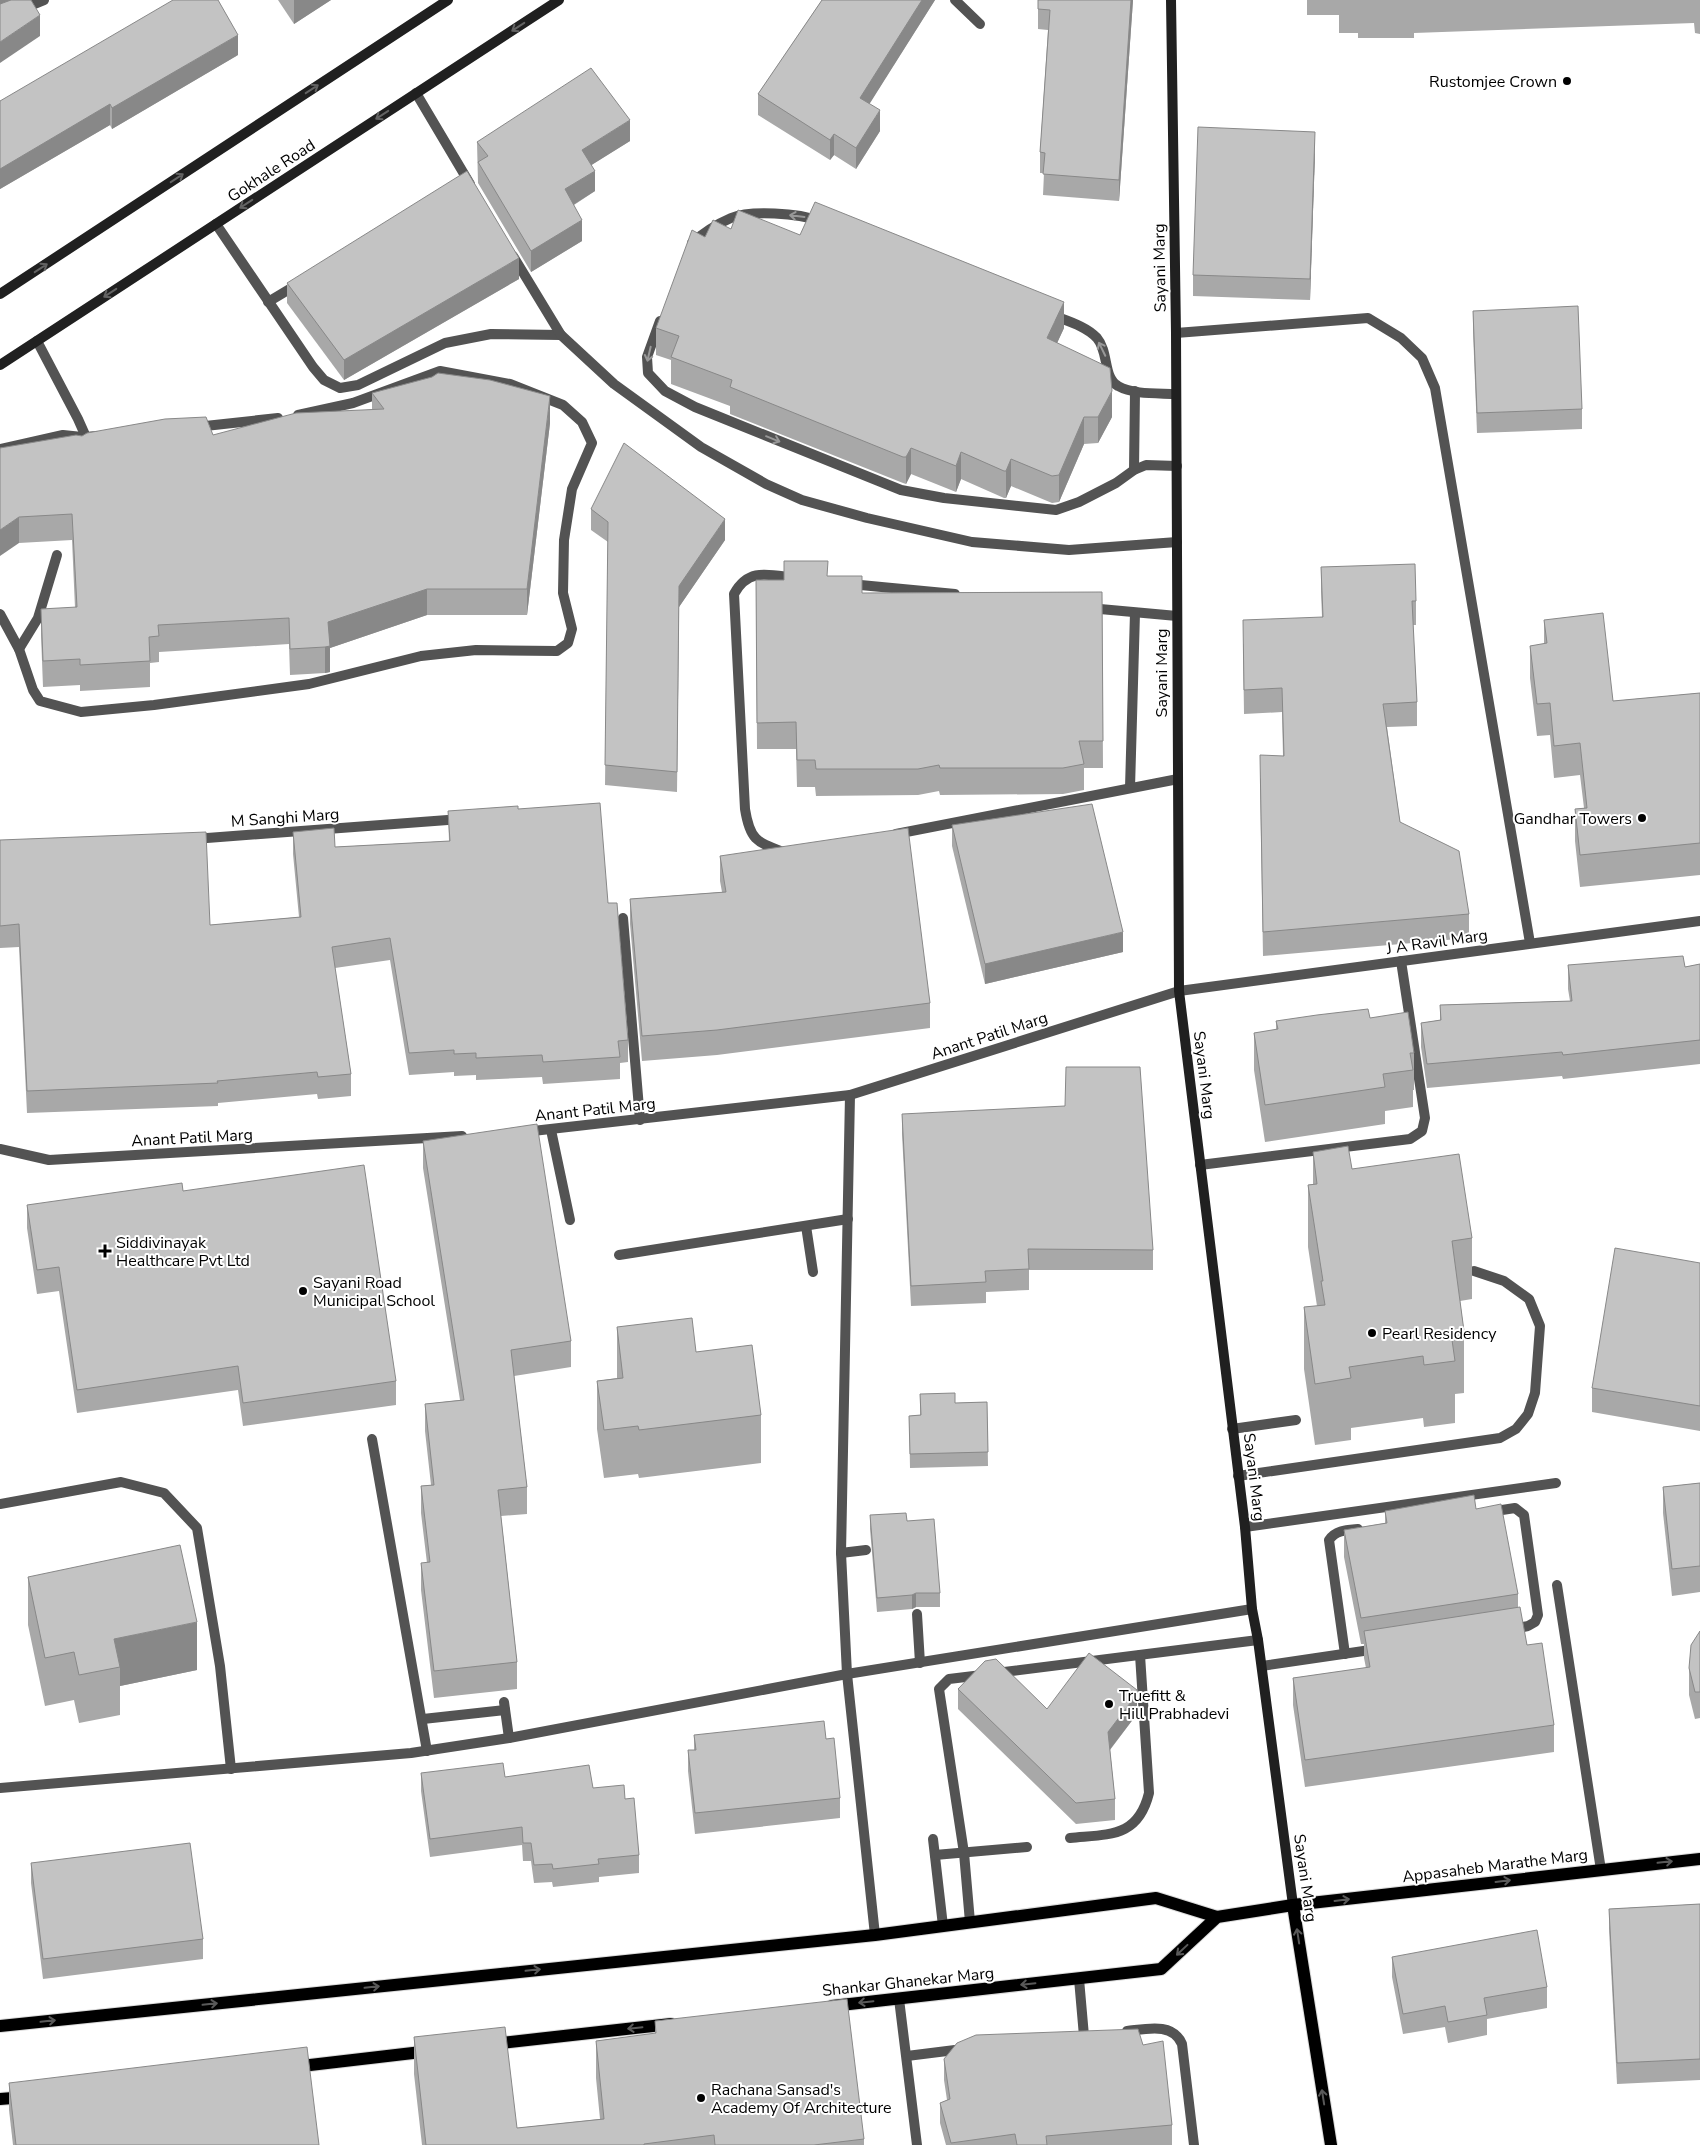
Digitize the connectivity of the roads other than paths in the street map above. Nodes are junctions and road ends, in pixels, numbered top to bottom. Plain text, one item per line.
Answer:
1 (44, 0) edge
2 (448, 0) edge
3 (559, 0) edge
4 (955, 0) edge
5 (1171, 0) edge
6 (0, 18) edge
7 (980, 24) dead end
8 (416, 93) junction
9 (468, 188) edge
10 (216, 224) junction
11 (828, 225) edge
12 (510, 250) edge
13 (684, 255) edge
14 (310, 277) edge
15 (0, 294) edge
16 (268, 302) junction
17 (664, 310) edge
18 (1045, 312) edge
19 (1176, 333) junction
20 (560, 335) junction
21 (37, 341) junction
22 (0, 365) edge
23 (1135, 391) junction
24 (1176, 394) junction
25 (181, 428) edge
26 (105, 435) edge
27 (85, 442) junction
28 (0, 449) edge
29 (1177, 466) junction
30 (1134, 470) junction
31 (1177, 542) junction
32 (57, 556) dead end
33 (805, 579) edge
34 (844, 583) edge
35 (970, 596) edge
36 (1077, 607) edge
37 (1135, 613) junction
38 (0, 614) edge
39 (1177, 616) junction
40 (19, 649) junction
41 (1178, 779) junction
42 (1130, 788) junction
43 (473, 818) edge
44 (890, 835) edge
45 (188, 840) edge
46 (796, 853) edge
47 (623, 918) dead end
48 (1700, 921) edge
49 (1530, 943) junction
50 (1402, 961) junction
51 (1179, 991) junction
52 (850, 1095) junction
53 (640, 1120) junction
54 (551, 1130) junction
55 (513, 1133) edge
56 (474, 1136) edge
57 (0, 1150) edge
58 (1200, 1165) junction
59 (848, 1219) junction
60 (570, 1220) dead end
61 (806, 1226) junction
62 (619, 1255) dead end
63 (1474, 1271) dead end
64 (813, 1272) dead end
65 (1296, 1420) dead end
66 (1232, 1429) junction
67 (372, 1440) dead end
68 (1238, 1476) junction
69 (1556, 1483) dead end
70 (0, 1504) edge
71 (1476, 1513) edge
72 (1244, 1527) junction
73 (1369, 1527) edge
74 (866, 1550) dead end
75 (841, 1553) junction
76 (1557, 1585) dead end
77 (1252, 1609) junction
78 (917, 1614) edge
79 (1499, 1630) edge
80 (1258, 1640) junction
81 (1384, 1648) edge
82 (1345, 1654) junction
83 (1140, 1655) junction
84 (920, 1663) junction
85 (1262, 1666) junction
86 (847, 1674) junction
87 (423, 1719) junction
88 (509, 1738) junction
89 (427, 1751) junction
90 (232, 1769) junction
91 (0, 1788) edge
92 (1070, 1838) dead end
93 (933, 1839) dead end
94 (1027, 1847) dead end
95 (964, 1853) junction
96 (935, 1856) junction
97 (1700, 1858) edge
98 (1601, 1870) junction
99 (1293, 1905) junction
100 (1217, 1917) junction
101 (970, 1922) junction
102 (943, 1926) junction
103 (875, 1935) junction
104 (1079, 1979) junction
105 (898, 1999) junction
106 (820, 2008) edge
107 (681, 2023) edge
108 (0, 2026) edge
109 (1112, 2033) edge
110 (1084, 2036) edge
111 (484, 2045) edge
112 (976, 2048) edge
113 (444, 2050) edge
114 (907, 2056) junction
115 (276, 2068) edge
116 (40, 2095) edge
117 (0, 2099) edge
118 (918, 2145) edge
119 (1194, 2145) edge
120 (1331, 2145) edge

1 - 6 street
15 -> 2 main road
3 -> 8 main road, Gokhale Road
4 - 7 street
5 - 19 main road, Sayani Marg
8 - 9 street
8 -> 10 main road, Gokhale Road
10 - 16 street
10 -> 21 main road, Gokhale Road
11 -> 13 street
12 - 20 street
14 - 16 street
16 - 20 street
17 -> 30 street
23 -> 18 street
19 - 24 main road, Sayani Marg
19 - 49 street
20 - 31 street
21 - 22 main road, Gokhale Road
21 - 27 street
23 - 24 street
23 - 30 street
24 - 29 main road, Sayani Marg
25 - 40 street
26 - 27 street
27 - 28 street
29 - 30 street
29 - 31 main road, Sayani Marg
31 - 39 main road, Sayani Marg
32 - 40 street
33 - 46 street
34 - 35 street
36 - 37 street
37 - 39 street
37 - 42 street
38 - 40 street
39 - 41 main road, Sayani Marg
41 - 42 street
41 - 51 main road, Sayani Marg
42 - 44 street
43 - 45 street, M Sanghi Marg
47 - 53 street
48 - 49 street, J A Ravil Marg
49 - 50 street, J A Ravil Marg
50 - 51 street, J A Ravil Marg
50 - 58 street
51 - 52 street, Anant Patil Marg
51 - 58 main road, Sayani Marg
52 - 53 street, Anant Patil Marg
52 - 59 street
53 - 54 street, Anant Patil Marg
54 - 55 street, Anant Patil Marg
54 - 60 street
56 - 57 street, Anant Patil Marg
58 - 66 main road, Sayani Marg
59 - 61 street
59 - 75 street
61 - 62 street
61 - 64 street
63 - 68 street
65 - 66 street
66 - 68 main road, Sayani Marg
67 - 87 street
68 - 72 main road, Sayani Marg
69 - 72 street
70 - 90 street
71 - 79 street
72 - 77 main road, Sayani Marg
73 - 82 street
74 - 75 street
75 - 86 street
76 - 98 street
77 - 80 main road, Sayani Marg
77 - 84 street
78 - 84 street
80 - 83 street
80 - 85 main road, Sayani Marg
81 - 82 street
82 - 85 street
83 - 92 street
83 - 95 street
84 - 86 street
85 - 99 main road, Sayani Marg
86 - 88 street
86 - 103 street
87 - 88 street
87 - 89 street
88 - 89 street
89 - 90 street
90 - 91 street
93 - 96 street
94 - 95 street
95 - 96 street
95 - 101 street
96 - 102 street
98 -> 97 main road, Appasaheb Marathe Marg
99 -> 98 main road, Appasaheb Marathe Marg
99 - 100 main road
120 -> 99 main road, Sayani Marg
100 - 101 main road
100 -> 104 main road, Shankar Ghanekar Marg
101 - 102 main road
102 - 103 main road
108 -> 103 main road
104 -> 105 main road, Shankar Ghanekar Marg
104 - 110 street
105 -> 106 main road, Shankar Ghanekar Marg
105 - 114 street
107 -> 111 main road
109 - 119 street
112 - 114 street
113 - 115 main road
114 - 118 street
116 - 117 main road

